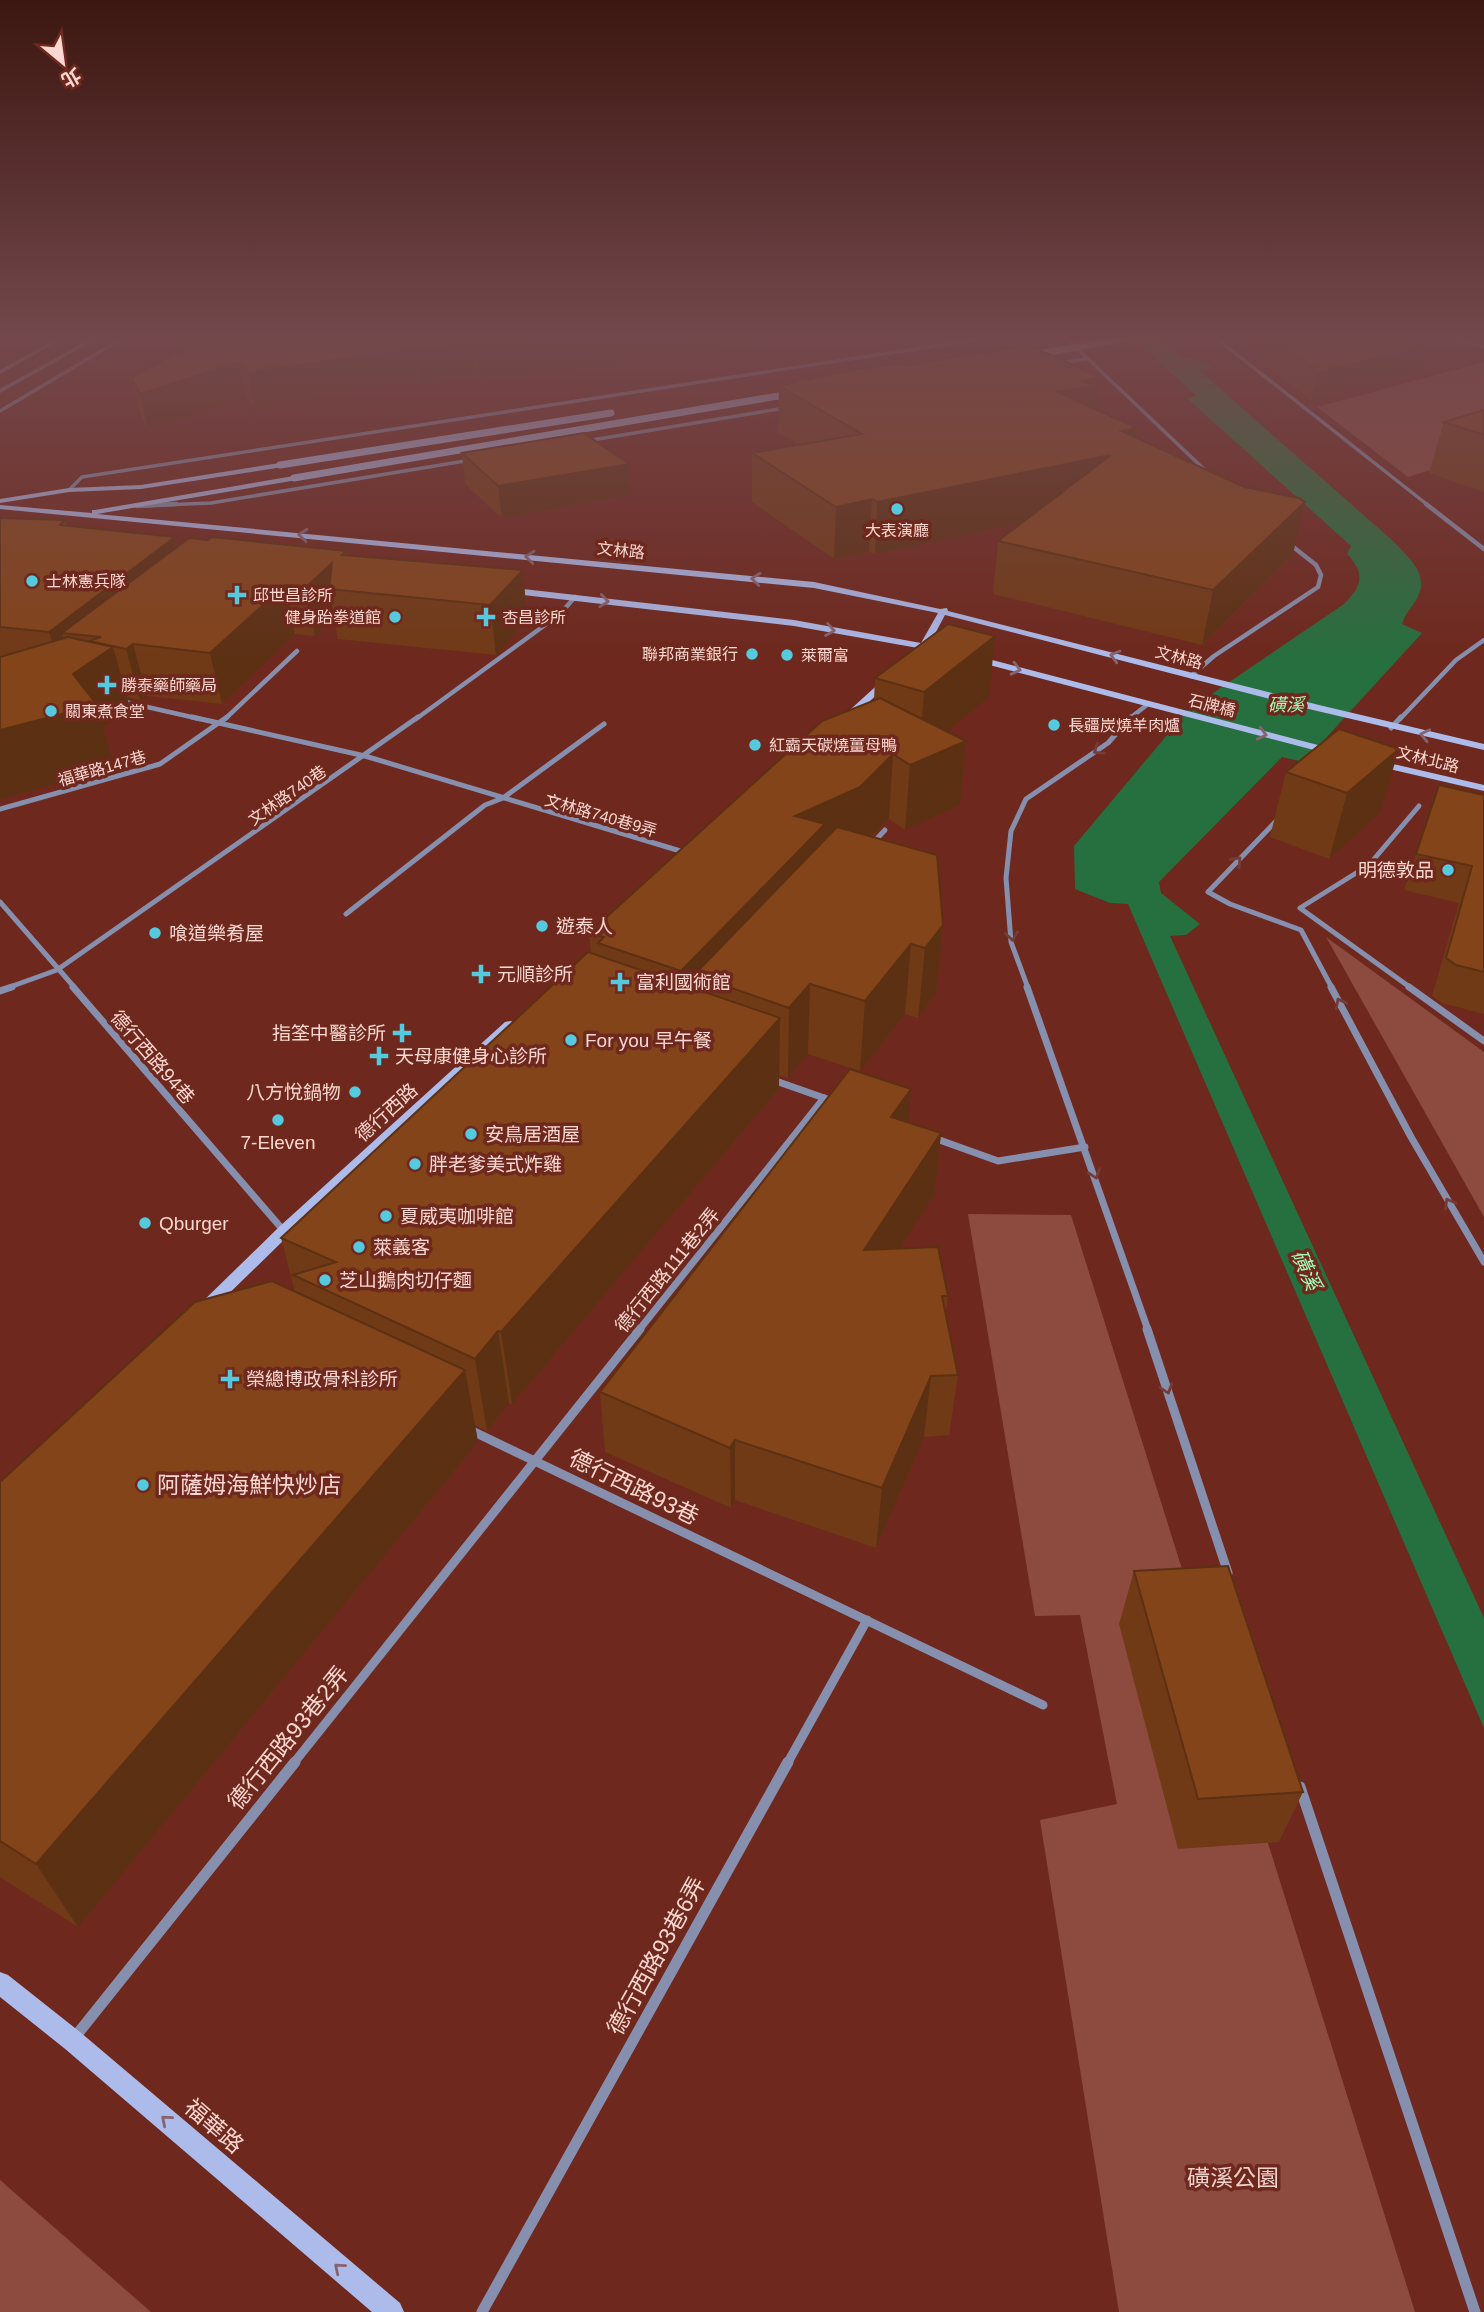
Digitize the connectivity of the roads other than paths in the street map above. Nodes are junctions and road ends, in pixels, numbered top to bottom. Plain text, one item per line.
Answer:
1 (285, 446) edge
2 (402, 446) edge
3 (485, 446) edge
4 (1179, 446) edge
5 (1351, 446) edge
6 (471, 460) edge
7 (1214, 479) edge
8 (69, 490) junction
9 (0, 501) edge
10 (129, 507) junction
11 (0, 508) edge
12 (71, 515) junction
13 (36, 521) edge
14 (1280, 537) edge
15 (1484, 549) edge
16 (494, 589) edge
17 (575, 597) junction
18 (944, 610) junction
19 (1484, 640) edge
20 (926, 646) junction
21 (297, 651) dead end
22 (948, 652) edge
23 (960, 655) edge
24 (1191, 676) junction
25 (1228, 686) joint
26 (116, 700) dead end
27 (1148, 704) junction
28 (1365, 721) joint
29 (220, 724) junction
30 (604, 724) dead end
31 (838, 725) edge
32 (1391, 728) junction
33 (1484, 747) edge
34 (365, 756) junction
35 (1337, 758) edge
36 (1368, 761) edge
37 (1484, 788) edge
38 (503, 798) junction
39 (1419, 806) dead end
40 (0, 809) edge
41 (1282, 816) dead end
42 (886, 830) dead end
43 (867, 850) edge
44 (692, 854) edge
45 (0, 902) edge
46 (3, 913) edge
47 (346, 914) dead end
48 (57, 970) junction
49 (0, 991) edge
50 (521, 1015) edge
51 (1484, 1041) edge
52 (761, 1075) edge
53 (824, 1098) junction
54 (836, 1103) edge
55 (923, 1134) edge
56 (1085, 1147) junction
57 (284, 1231) junction
58 (1484, 1262) edge
59 (189, 1323) edge
60 (461, 1425) edge
61 (534, 1461) junction
62 (1230, 1578) edge
63 (867, 1620) junction
64 (1043, 1705) dead end
65 (1296, 1775) edge
66 (0, 1983) edge
67 (72, 2040) junction
68 (391, 2312) edge
69 (482, 2312) edge
70 (1475, 2312) edge

1 - 8 street
2 - 8 street, bridge
3 - 10 street, bridge
4 - 7 street
5 - 15 street
6 - 10 street
8 - 9 street
10 - 12 street
11 - 12 street, 文林路
12 - 13 street
18 -> 12 street, 文林路
14 - 24 street
16 - 17 street
17 -> 20 street
17 - 34 street, 文林路740巷
18 - 20 street
24 -> 18 street, 文林路
19 - 32 street
20 - 22 street
20 - 31 street
21 - 29 street, 福華路147巷
23 -> 27 street
24 - 25 street, 文林路
25 - 28 street, 石牌橋
26 - 29 street, 文林路740巷9弄
27 -> 35 street, 石牌橋
27 -> 56 street
28 - 32 street, 文林北路
29 - 34 street, 文林路740巷9弄
29 - 40 street, 福華路147巷
30 - 38 street, 文林路740巷9弄
33 -> 32 street, 文林北路
34 - 38 street, 文林路740巷9弄
34 - 48 street, 文林路740巷
36 - 37 street, 文林北路
38 - 44 street, 文林路740巷9弄
38 - 47 street, 文林路740巷9弄
39 - 51 street
58 -> 41 street
42 - 43 street
45 - 46 street, 德行西路94巷
46 - 48 street, 德行西路94巷
48 - 49 street, 文林路740巷
48 - 57 street, 德行西路94巷
50 - 57 street, 德行西路
52 - 53 street
53 - 54 street
53 - 61 street, 德行西路111巷2弄
55 - 56 street
56 -> 62 street
57 - 59 street, 德行西路
60 - 61 street, 德行西路93巷
61 - 63 street, 德行西路93巷
61 - 67 street, 德行西路93巷2弄
63 - 64 street, 德行西路93巷
63 - 69 street, 德行西路93巷6弄
65 - 70 street
66 - 67 street, 福華路
68 -> 67 street, 福華路

